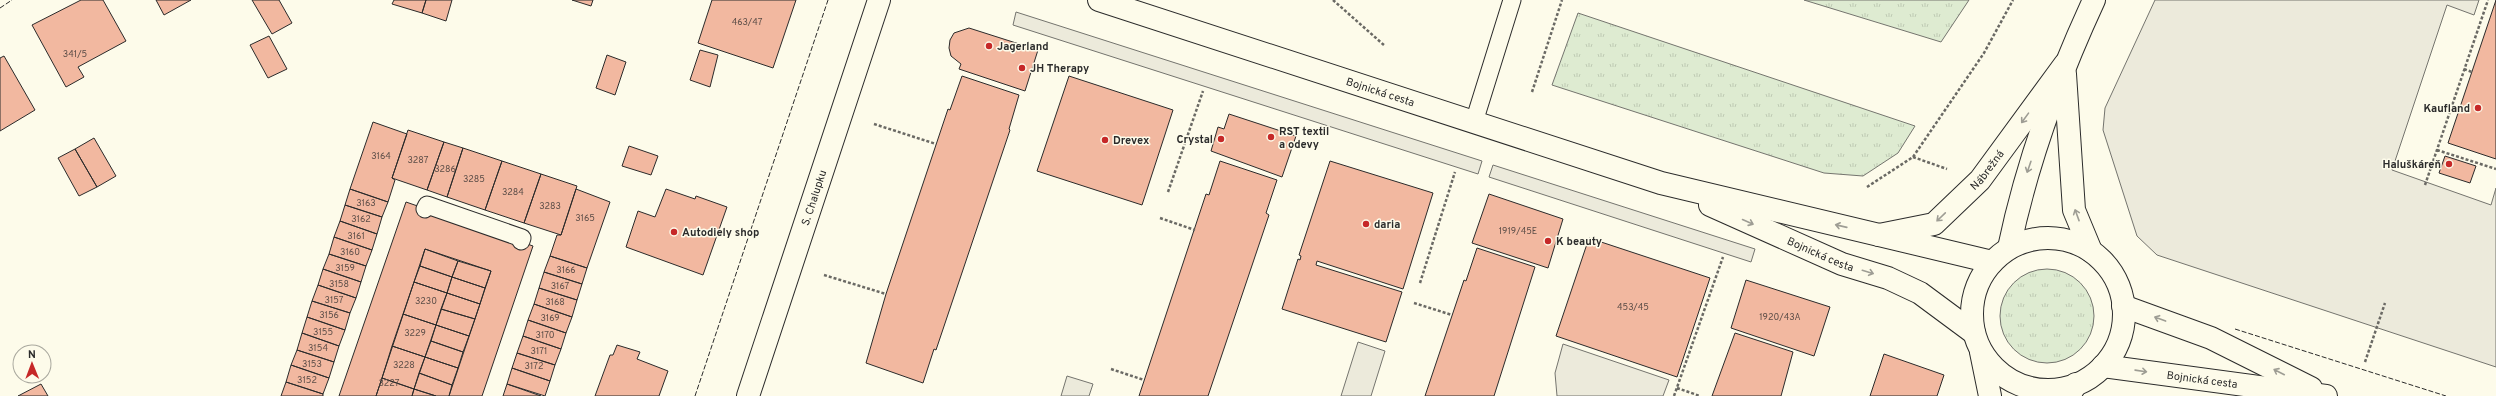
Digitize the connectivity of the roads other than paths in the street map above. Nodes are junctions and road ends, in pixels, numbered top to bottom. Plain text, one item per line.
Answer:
1 (879, 0) edge
2 (1099, 0) edge
3 (1512, 0) edge
4 (2094, 0) edge
5 (2065, 64) junction
6 (1474, 122) junction
7 (1661, 183) junction
8 (425, 209) dead end
9 (1879, 235) junction
10 (521, 241) dead end
11 (2009, 248) junction
12 (2091, 251) junction
13 (1992, 262) junction
14 (2123, 306) junction
15 (1977, 342) junction
16 (2103, 366) junction
17 (2072, 390) edge
18 (748, 396) edge
19 (1990, 396) edge
20 (2326, 396) edge

1 - 18 street, S. Chalupku
2 - 6 street, Bojnická cesta
3 - 6 lane
4 - 5 street, Nábrežná
5 -> 9 street, Nábrežná
5 -> 11 street, Nábrežná
12 -> 5 street, Nábrežná
6 - 7 street, Bojnická cesta
9 -> 7 street, Bojnická cesta
7 -> 15 street, Bojnická cesta
8 - 10 lane
9 - 13 street, Bojnická cesta
11 - 12 street, Bojnická cesta
11 - 13 street, Bojnická cesta
12 - 14 street, Bojnická cesta
13 - 15 street, Bojnická cesta
14 - 16 street, Bojnická cesta
20 -> 14 street, Bojnická cesta
15 - 17 street, Bojnická cesta
15 - 19 street
16 - 17 street, Bojnická cesta
16 -> 20 street, Bojnická cesta

